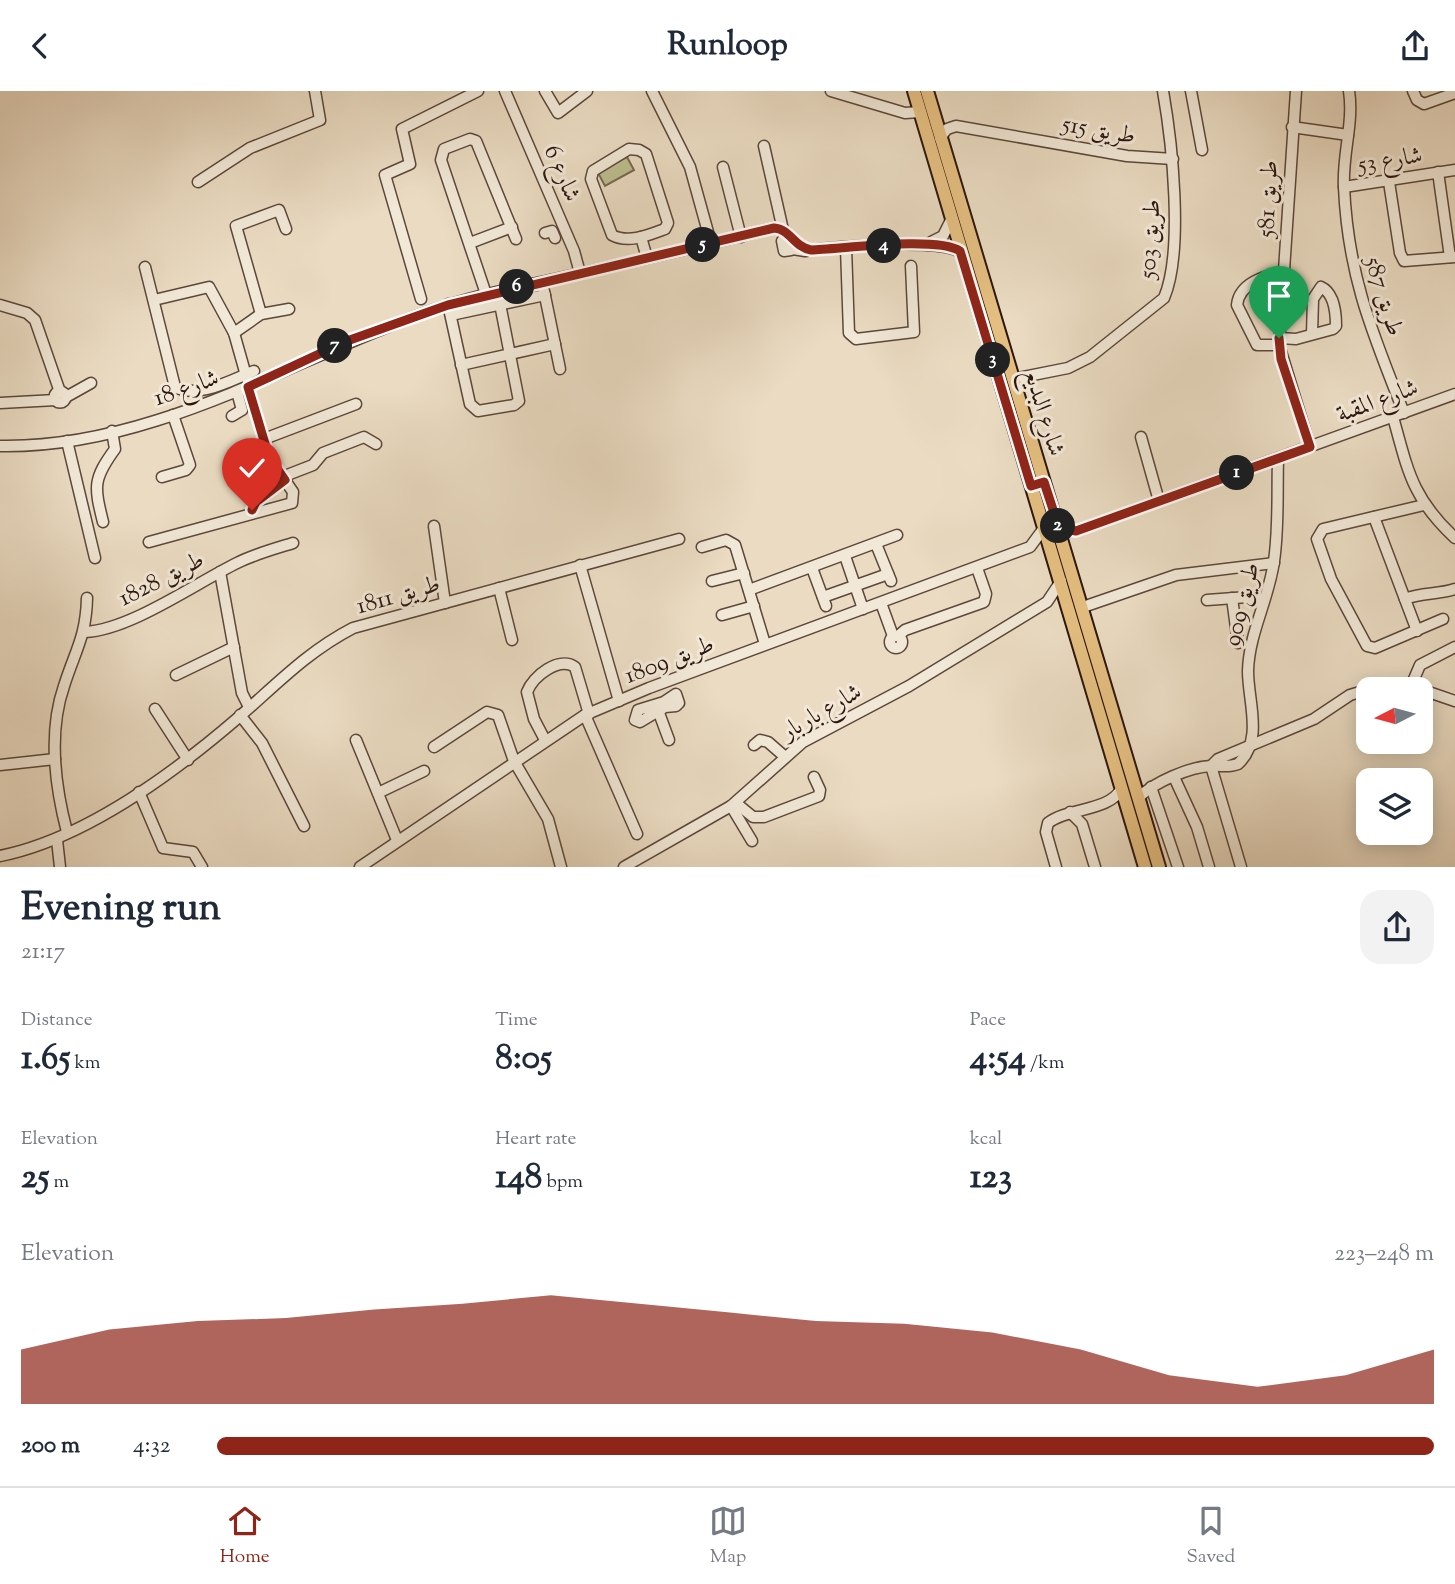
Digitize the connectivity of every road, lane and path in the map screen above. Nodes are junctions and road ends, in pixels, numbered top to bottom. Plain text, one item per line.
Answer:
1 (315, 91) edge
2 (478, 91) edge
3 (505, 91) edge
4 (545, 91) edge
5 (587, 91) edge
6 (652, 91) edge
7 (831, 91) edge
8 (914, 91) edge
9 (927, 91) edge
10 (1163, 91) edge
11 (1191, 91) edge
12 (1296, 91) edge
13 (1349, 91) edge
14 (1413, 91) edge
15 (1455, 93) edge
16 (920, 112) junction
17 (1292, 127) junction
18 (1348, 135) junction
19 (940, 138) junction
20 (764, 146) dead end
21 (1202, 150) dead end
22 (1173, 159) junction
23 (723, 167) dead end
24 (1455, 170) edge
25 (1438, 172) junction
26 (198, 182) dead end
27 (1389, 183) junction
28 (1343, 187) junction
29 (951, 220) junction
30 (563, 226) junction
31 (512, 227) junction
32 (286, 229) dead end
33 (769, 229) junction
34 (783, 230) junction
35 (551, 234) dead end
36 (641, 237) junction
37 (741, 237) junction
38 (516, 239) dead end
39 (470, 243) junction
40 (711, 243) junction
41 (790, 243) junction
42 (921, 244) junction
43 (846, 249) junction
44 (960, 251) junction
45 (1453, 257) edge
46 (647, 258) junction
47 (911, 265) dead end
48 (145, 267) dead end
49 (580, 273) junction
50 (1283, 274) junction
51 (542, 282) junction
52 (486, 293) junction
53 (545, 295) junction
54 (421, 299) dead end
55 (153, 300) junction
56 (0, 305) edge
57 (500, 305) junction
58 (289, 309) dead end
59 (449, 310) junction
60 (261, 314) junction
61 (234, 333) junction
62 (1312, 334) dead end
63 (1279, 342) junction
64 (555, 344) junction
65 (511, 354) junction
66 (461, 365) junction
67 (561, 369) dead end
68 (250, 373) junction
69 (1013, 379) junction
70 (91, 383) dead end
71 (249, 387) junction
72 (237, 392) junction
73 (1455, 394) edge
74 (60, 396) junction
75 (0, 403) edge
76 (356, 404) dead end
77 (1404, 413) junction
78 (173, 415) junction
79 (232, 416) dead end
80 (1393, 417) junction
81 (112, 431) junction
82 (1141, 437) dead end
83 (264, 439) junction
84 (67, 441) junction
85 (376, 444) dead end
86 (0, 446) edge
87 (1310, 447) junction
88 (1278, 458) junction
89 (162, 477) dead end
90 (284, 479) junction
91 (1038, 484) junction
92 (1159, 501) junction
93 (1424, 505) junction
94 (253, 512) junction
95 (1374, 517) junction
96 (103, 522) dead end
97 (434, 526) dead end
98 (1044, 528) junction
99 (1059, 528) junction
100 (1076, 531) junction
101 (897, 535) dead end
102 (1455, 538) edge
103 (679, 539) dead end
104 (149, 542) dead end
105 (293, 543) dead end
106 (876, 544) junction
107 (702, 547) dead end
108 (1030, 547) junction
109 (1051, 551) junction
110 (1067, 553) junction
111 (845, 556) junction
112 (95, 558) dead end
113 (1274, 563) junction
114 (580, 565) junction
115 (812, 568) junction
116 (977, 568) junction
117 (220, 572) junction
118 (744, 573) junction
119 (712, 581) dead end
120 (1061, 581) junction
121 (855, 586) junction
122 (499, 588) junction
123 (1455, 589) edge
124 (749, 590) junction
125 (88, 598) dead end
126 (1232, 598) junction
127 (1405, 599) junction
128 (1207, 600) dead end
129 (1263, 600) junction
130 (1047, 602) junction
131 (444, 603) junction
132 (881, 603) junction
133 (1068, 604) junction
134 (754, 606) junction
135 (1083, 607) junction
136 (863, 610) junction
137 (722, 615) dead end
138 (1443, 619) dead end
139 (1417, 631) junction
140 (85, 632) junction
141 (512, 640) dead end
142 (1238, 643) dead end
143 (765, 644) junction
144 (234, 647) junction
145 (1455, 649) edge
146 (176, 675) dead end
147 (1415, 677) edge
148 (649, 688) junction
149 (675, 690) dead end
150 (1356, 694) edge
151 (1433, 694) edge
152 (619, 701) junction
153 (1455, 701) edge
154 (249, 707) junction
155 (657, 708) junction
156 (155, 709) dead end
157 (240, 715) junction
158 (587, 715) junction
159 (356, 740) dead end
160 (545, 740) junction
161 (669, 740) dead end
162 (754, 745) dead end
163 (1251, 745) junction
164 (434, 747) dead end
165 (785, 756) junction
166 (55, 759) junction
167 (188, 760) junction
168 (514, 761) junction
169 (0, 765) edge
170 (1211, 766) junction
171 (424, 771) dead end
172 (814, 777) dead end
173 (1174, 777) junction
174 (1151, 787) junction
175 (1122, 788) junction
176 (139, 792) junction
177 (378, 793) junction
178 (1139, 797) junction
179 (733, 804) junction
180 (1127, 806) junction
181 (1070, 812) junction
182 (1082, 824) junction
183 (304, 826) dead end
184 (67, 832) junction
185 (638, 835) dead end
186 (57, 840) junction
187 (397, 841) junction
188 (752, 841) dead end
189 (0, 856) edge
190 (60, 866) edge
191 (202, 866) edge
192 (360, 866) edge
193 (561, 866) edge
194 (624, 866) edge
195 (1056, 866) edge
196 (1095, 866) edge
197 (1145, 866) edge
198 (1159, 866) edge
199 (1178, 866) edge
200 (1209, 866) edge
201 (1241, 866) edge

1 - 26 street
2 - 54 street
3 - 30 street, شارع 6
4 - 5 street
6 - 40 street
7 - 16 street
8 - 16 main road, شارع البديع
9 - 19 main road, شارع البديع
10 - 22 street, طريق 503
11 - 21 street
12 - 17 street, طريق 581
13 - 18 street, شارع 53
14 - 15 street
16 - 29 main road, شارع البديع
17 - 18 street, طريق 581
17 - 50 street, طريق 581
18 - 28 street, شارع 53
19 - 22 street, طريق 515
19 - 69 main road, شارع البديع
20 - 34 street
22 - 69 street, طريق 503
23 - 37 street
24 - 25 street, شارع 53
25 - 27 street, شارع 53
25 - 45 street
27 - 28 street, شارع 53
27 - 45 street
28 - 77 street, طريق 587
29 - 42 street
29 - 44 main road, شارع البديع
30 - 35 street
30 - 49 street, شارع 6
31 - 38 street
31 - 39 street
31 - 39 street
32 - 60 street
33 - 34 street, شارع 18
33 - 37 street, شارع 18
33 - 41 street
34 - 41 street
36 - 36 street
36 - 46 street
37 - 40 street, شارع 18
39 - 52 street
40 - 46 street, شارع 18
41 - 43 street
42 - 43 street
42 - 44 street
43 - 47 street
44 - 91 main road, شارع البديع
46 - 49 street, شارع 18
48 - 55 street
49 - 51 street, شارع 18
50 - 63 street, طريق 581
50 - 63 street, طريق 581
51 - 52 street, شارع 18
51 - 53 street
52 - 59 street, شارع 18
53 - 57 street
53 - 64 street
55 - 61 street
55 - 68 street
56 - 74 street
57 - 59 street
57 - 65 street
58 - 60 street
59 - 66 street
59 - 71 street, شارع 18
60 - 61 street
61 - 68 street
62 - 63 street
63 - 87 street, طريق 581
64 - 65 street
64 - 67 street
65 - 66 street
65 - 66 street
68 - 71 street
69 - 91 main road, شارع البديع
70 - 74 street
71 - 72 street, شارع 18
71 - 83 street
72 - 78 street, شارع 18
72 - 79 street
73 - 77 street, شارع المقبة
74 - 75 street
76 - 83 street
77 - 80 street, شارع المقبة
78 - 81 street, شارع 18
78 - 89 street
80 - 87 street, شارع المقبة
80 - 93 street
81 - 84 street, شارع 18
81 - 96 street
82 - 92 street
83 - 90 street
84 - 86 street, شارع 18
84 - 112 street
85 - 90 street
87 - 88 street, شارع المقبة
88 - 92 street, شارع المقبة
88 - 113 street, طريق 909
90 - 94 street
90 - 94 street
91 - 98 main road, شارع البديع
91 - 99 main road, شارع البديع
92 - 100 street, شارع المقبة
93 - 95 street
93 - 102 street
94 - 104 street
95 - 127 street
95 - 139 street
97 - 131 street
98 - 108 street
98 - 109 main road, شارع البديع
99 - 100 street, شارع المقبة
99 - 110 main road, شارع البديع
100 - 110 street
101 - 106 street
103 - 114 street, طريق 1811
105 - 117 street, طريق 1828
106 - 111 street
106 - 121 street
107 - 118 street
108 - 109 street
108 - 116 street, طريق 1809
109 - 120 main road, شارع البديع
110 - 135 main road, شارع البديع
111 - 115 street
111 - 121 street
113 - 129 street, طريق 909
113 - 135 street
114 - 122 street, طريق 1811
114 - 152 street
115 - 121 street
115 - 124 street
116 - 132 street, طريق 1809
116 - 132 street
117 - 140 street, طريق 1828
117 - 144 street
118 - 119 street
118 - 124 street
120 - 130 street, شارع باربار
120 - 133 main road, شارع البديع
121 - 136 street
122 - 131 street, طريق 1811
122 - 141 street
123 - 127 street
124 - 134 street
125 - 140 street
126 - 128 street
126 - 129 street
126 - 142 street
127 - 139 street
129 - 163 street, طريق 909
130 - 133 street
130 - 165 street, شارع باربار
131 - 154 street, طريق 1811
132 - 136 street, طريق 1809
133 - 175 main road, شارع البديع
134 - 137 street, طريق 1809
134 - 143 street
135 - 178 main road, شارع البديع
136 - 143 street, طريق 1809
138 - 139 street
140 - 166 street
143 - 148 street, طريق 1809
144 - 146 street
144 - 154 street
145 - 147 street
148 - 152 street, طريق 1809
148 - 155 street
149 - 155 street
150 - 163 street
151 - 153 street
152 - 158 street, طريق 1809
154 - 157 street, طريق 1811
155 - 161 street
156 - 167 street
157 - 167 street, طريق 1811
157 - 183 street
158 - 160 street, طريق 1809
158 - 160 street
158 - 185 street
159 - 177 street
160 - 168 street, طريق 1809
162 - 165 street
163 - 170 street
163 - 170 street, طريق 909
164 - 168 street
165 - 179 street, شارع باربار
166 - 169 street
166 - 184 street
167 - 176 street, طريق 1811
168 - 187 street, طريق 1809
168 - 193 street
170 - 173 street
170 - 201 street
171 - 177 street
172 - 179 street
173 - 174 street
173 - 200 street
174 - 178 street
174 - 199 street
175 - 180 main road, شارع البديع
175 - 181 street
176 - 184 street, طريق 1811
176 - 191 street
177 - 187 street
178 - 198 main road, شارع البديع
179 - 188 street
179 - 194 street, شارع باربار
180 - 182 street
180 - 197 main road, شارع البديع
181 - 182 street
181 - 195 street
182 - 196 street
184 - 186 street, طريق 1811
186 - 189 street, طريق 1811
186 - 190 street
187 - 192 street, طريق 1809

